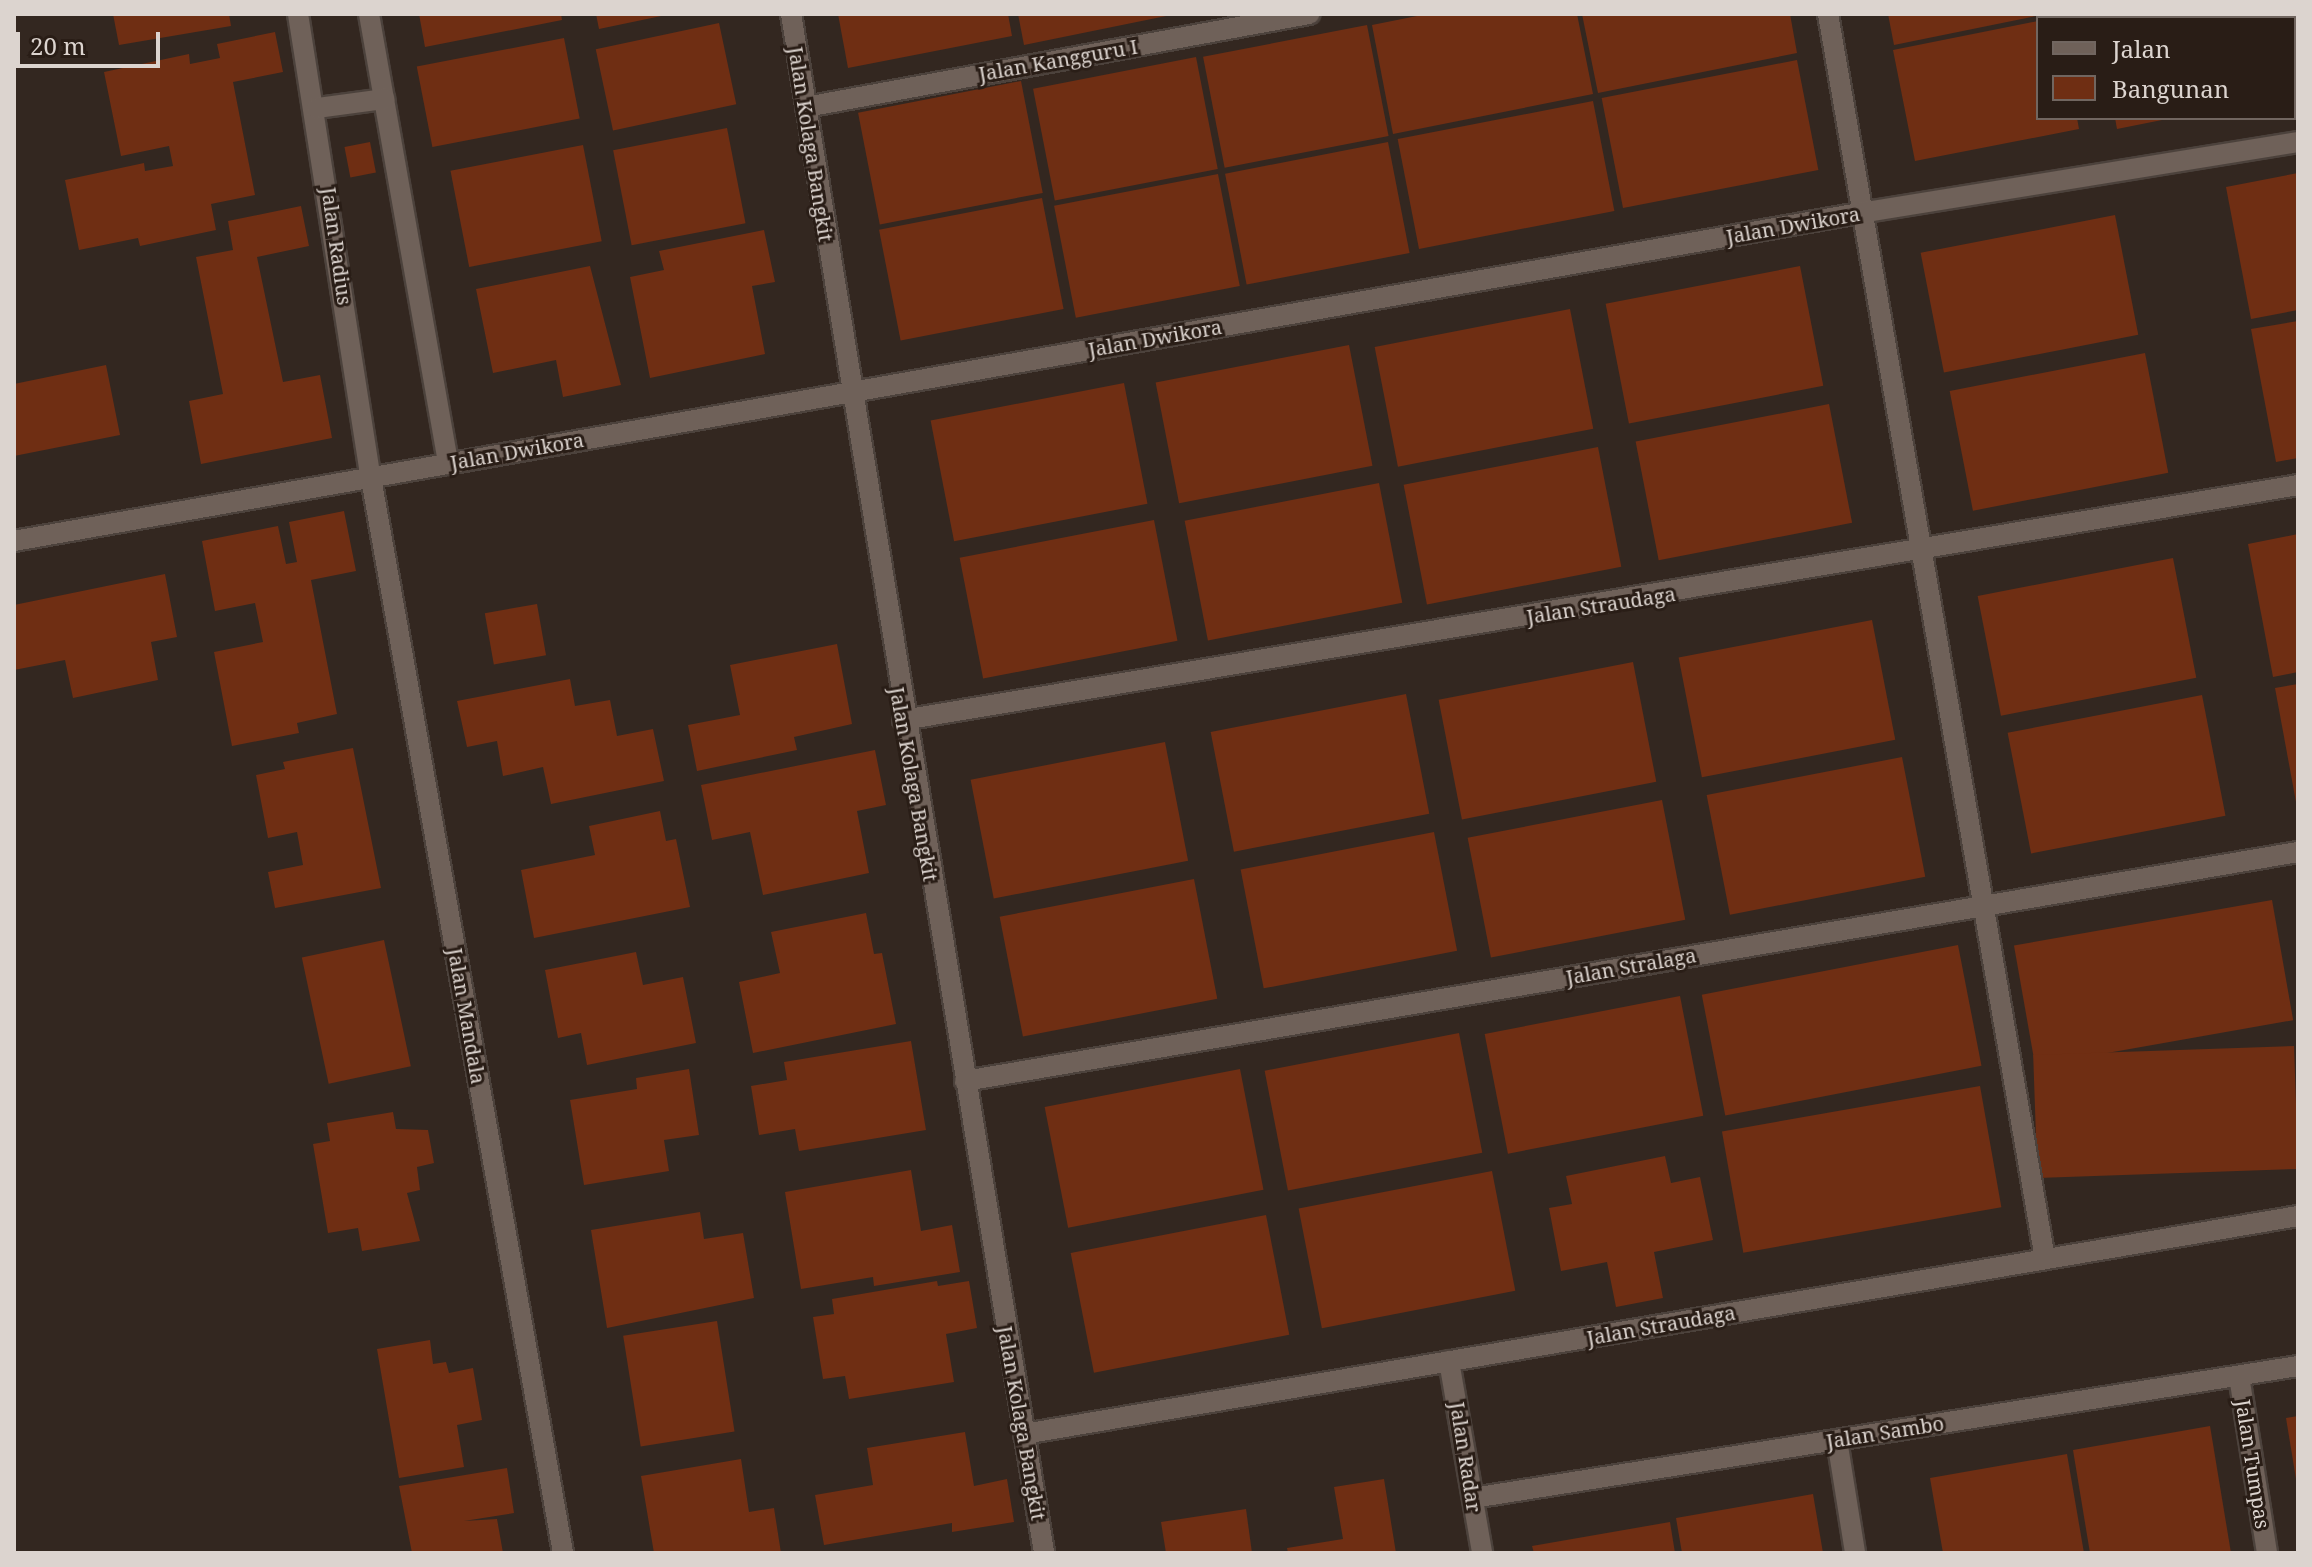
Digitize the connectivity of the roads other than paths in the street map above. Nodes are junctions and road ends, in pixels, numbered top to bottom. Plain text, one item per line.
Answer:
1 (298, 14) edge
2 (369, 14) edge
3 (791, 14) edge
4 (1309, 14) edge
5 (1828, 14) edge
6 (384, 99) junction
7 (806, 107) junction
8 (317, 108) junction
9 (2298, 142) edge
10 (1860, 213) junction
11 (849, 393) junction
12 (448, 464) junction
13 (371, 478) junction
14 (2298, 485) edge
15 (14, 541) edge
16 (1920, 552) junction
17 (903, 720) junction
18 (2298, 852) edge
19 (1983, 906) junction
20 (965, 1081) junction
21 (2298, 1216) edge
22 (2045, 1259) junction
23 (1449, 1361) junction
24 (2298, 1366) edge
25 (2239, 1376) junction
26 (1024, 1434) junction
27 (1837, 1440) junction
28 (1473, 1498) junction
29 (563, 1553) edge
30 (1044, 1553) edge
31 (1482, 1553) edge
32 (1855, 1553) edge
33 (2267, 1553) edge

1 - 8 street, Jalan Radius
2 - 6 street
3 - 7 street, Jalan Kolaga Bangkit
4 - 7 street, Jalan Kangguru I
5 - 10 street
6 - 8 street
6 - 12 street
7 - 11 street, Jalan Kolaga Bangkit
8 - 13 street, Jalan Radius
9 - 10 street, Jalan Dwikora
10 - 11 street, Jalan Dwikora
10 - 16 street
11 - 12 street, Jalan Dwikora
11 - 17 street, Jalan Kolaga Bangkit
12 - 13 street, Jalan Dwikora
13 - 15 street, Jalan Dwikora
13 - 29 street, Jalan Mandala
14 - 16 street, Jalan Straudaga
16 - 17 street, Jalan Straudaga
16 - 19 street
17 - 20 street, Jalan Kolaga Bangkit
18 - 19 street, Jalan Stralaga
19 - 20 street, Jalan Stralaga
19 - 22 street
20 - 26 street, Jalan Kolaga Bangkit
21 - 22 street, Jalan Straudaga
22 - 23 street, Jalan Straudaga
23 - 26 street, Jalan Straudaga
23 - 28 street, Jalan Radar
24 - 25 street, Jalan Sambo
25 - 27 street, Jalan Sambo
25 - 33 street, Jalan Tumpas
26 - 30 street, Jalan Kolaga Bangkit
27 - 28 street, Jalan Sambo
27 - 32 street
28 - 31 street, Jalan Radar

